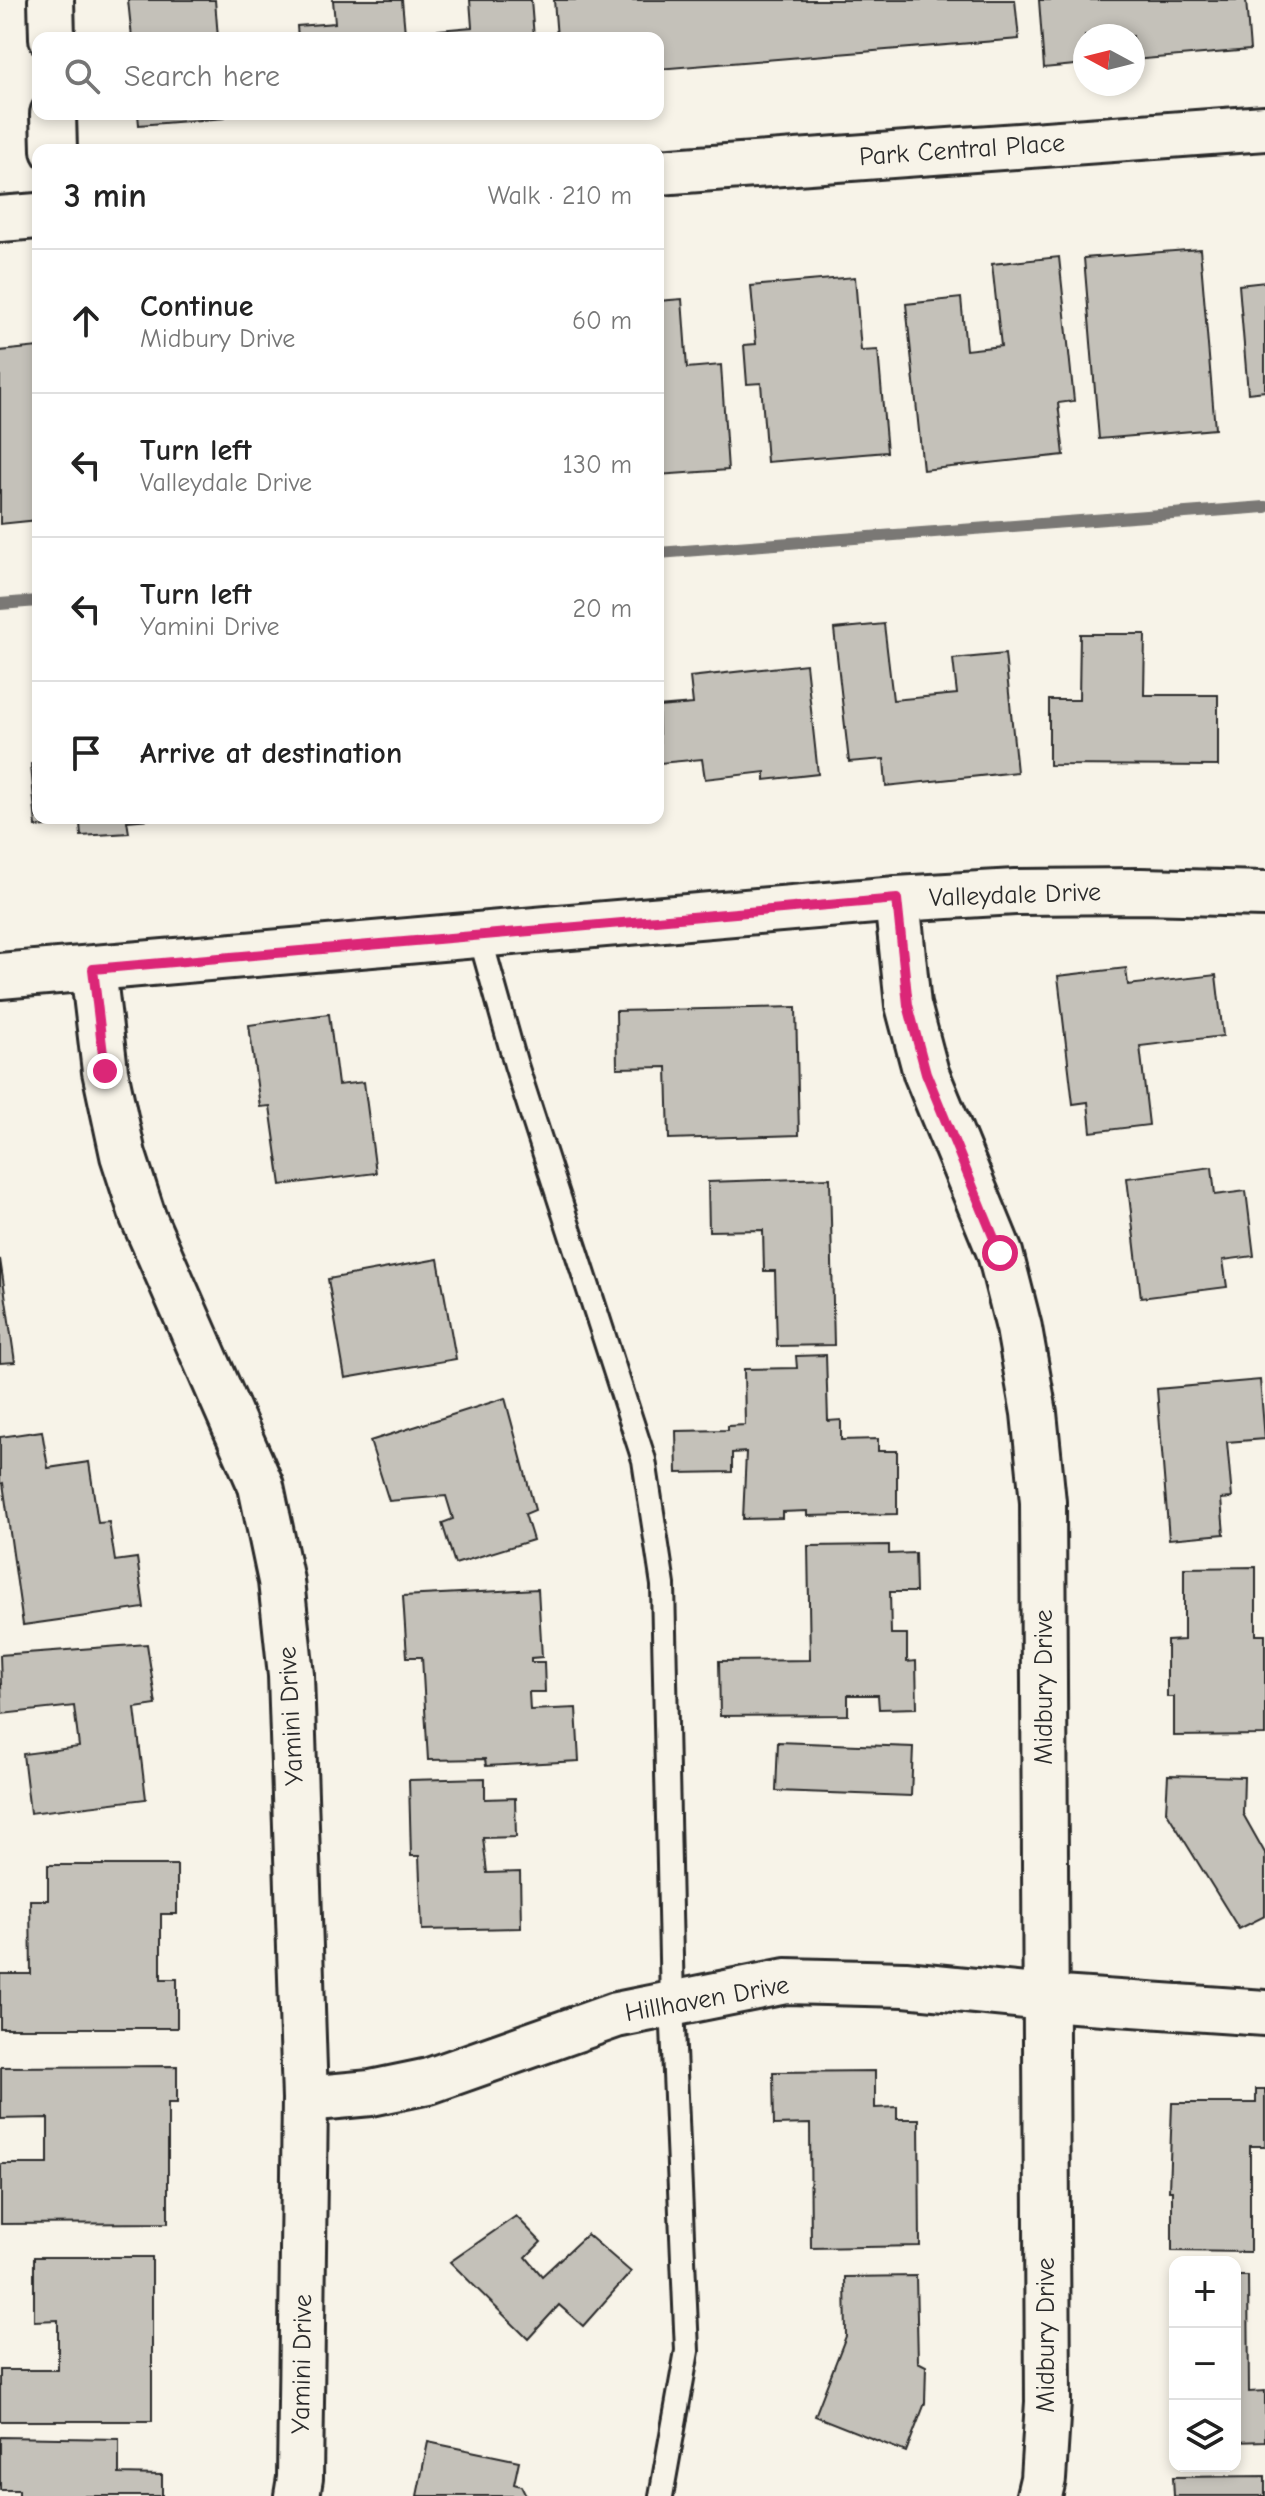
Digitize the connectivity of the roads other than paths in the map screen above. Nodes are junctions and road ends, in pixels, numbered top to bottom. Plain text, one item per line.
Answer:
1 (51, 0) edge
2 (52, 32) edge
3 (53, 120) edge
4 (1265, 128) edge
5 (54, 144) edge
6 (664, 172) edge
7 (32, 216) edge
8 (0, 219) edge
9 (1265, 894) edge
10 (897, 899) junction
11 (480, 937) junction
12 (93, 969) junction
13 (0, 976) edge
14 (1045, 1998) junction
15 (672, 2004) junction
16 (1265, 2013) edge
17 (305, 2099) junction
18 (297, 2496) edge
19 (661, 2496) edge
20 (1039, 2496) edge

1 - 2 street
3 - 5 street
4 - 6 street, Park Central Place
7 - 8 street
9 - 10 street, Valleydale Drive
10 - 11 street, Valleydale Drive
10 - 14 street, Midbury Drive
11 - 12 street, Valleydale Drive
11 - 15 lane
12 - 13 street, Valleydale Drive
12 - 17 street, Yamini Drive
14 - 15 street, Hillhaven Drive
14 - 16 street, Hillhaven Drive
14 - 20 street, Midbury Drive
15 - 17 street, Hillhaven Drive
15 - 19 lane
17 - 18 street, Yamini Drive

